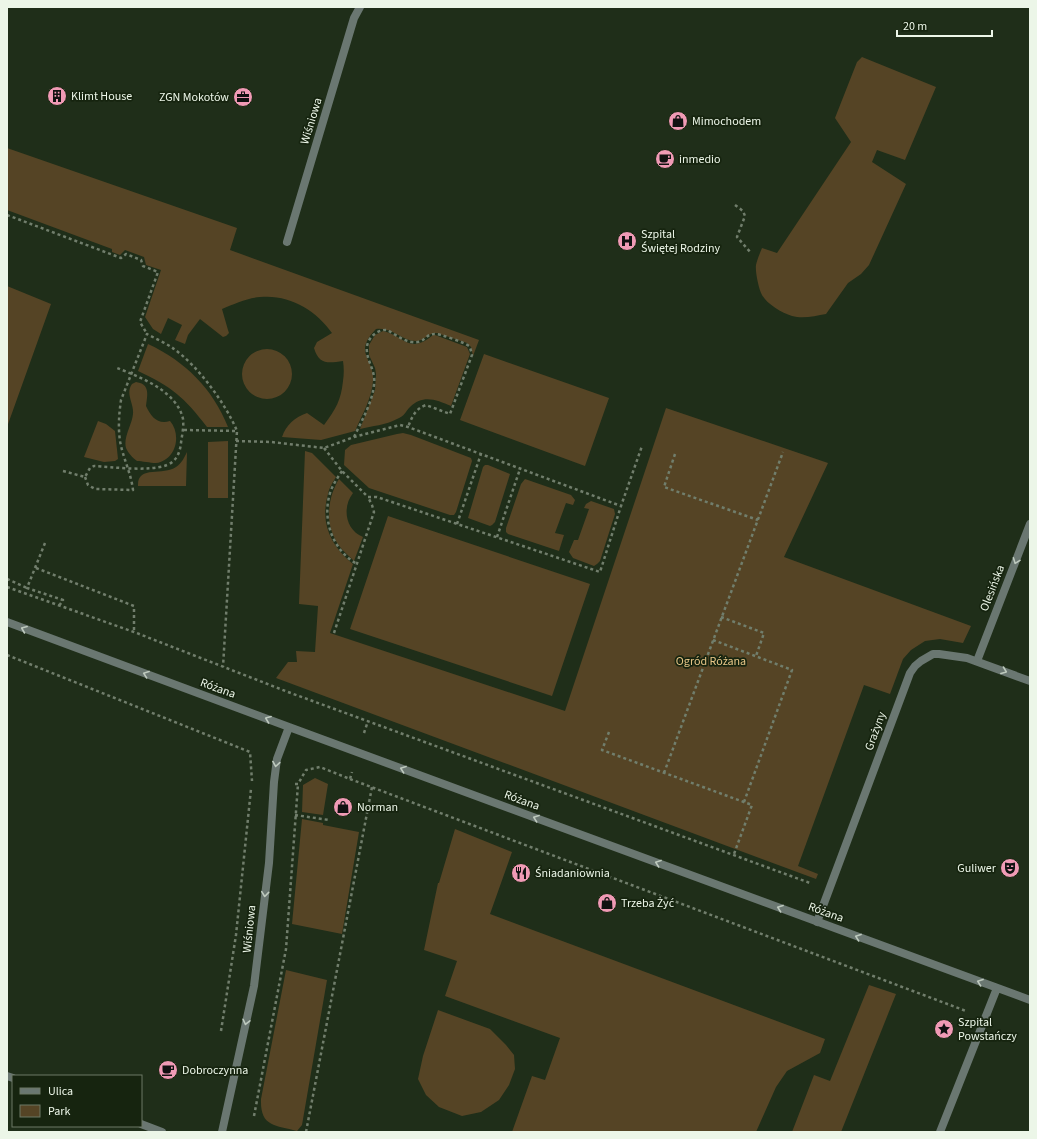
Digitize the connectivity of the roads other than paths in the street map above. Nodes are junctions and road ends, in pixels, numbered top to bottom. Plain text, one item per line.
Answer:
1 (360, 7) edge
2 (287, 242) dead end
3 (1030, 524) edge
4 (7, 622) edge
5 (977, 661) junction
6 (1030, 681) edge
7 (289, 727) junction
8 (817, 922) junction
9 (997, 988) junction
10 (1030, 1000) edge
11 (142, 1124) edge
12 (162, 1132) edge
13 (222, 1132) edge
14 (940, 1132) edge

1 - 2 street, Wiśniowa
3 -> 5 street, Olesińska
7 -> 4 street, Różana
5 -> 6 street, Grażyny
5 - 8 street, Grażyny
8 -> 7 street, Różana
7 -> 13 street, Wiśniowa
9 -> 8 street, Różana
9 - 10 street, Różana
9 - 14 street
11 - 12 street

